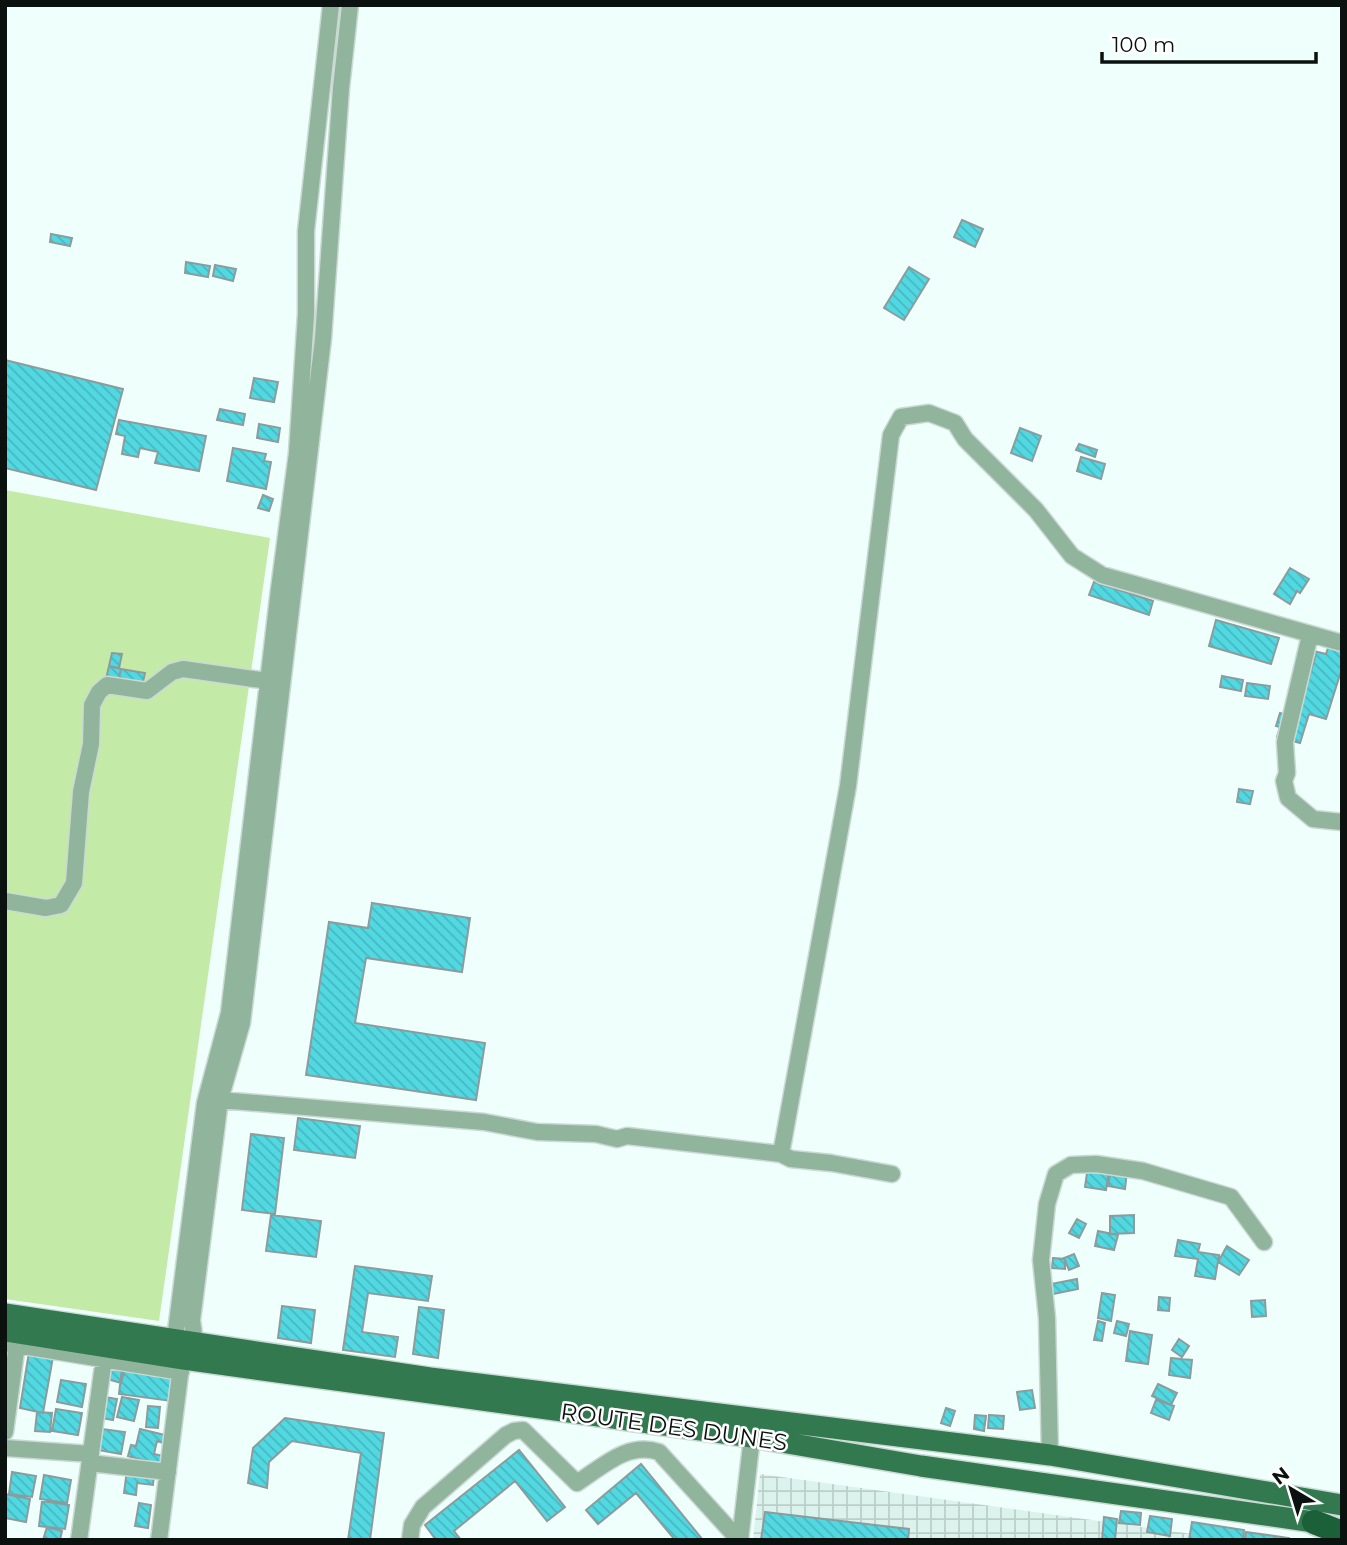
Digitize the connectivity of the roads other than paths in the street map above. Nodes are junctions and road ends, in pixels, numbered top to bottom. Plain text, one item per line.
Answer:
1 (331, 5) edge
2 (350, 5) edge
3 (1310, 635) junction
4 (1342, 643) edge
5 (268, 681) junction
6 (1342, 822) edge
7 (5, 901) edge
8 (220, 1100) junction
9 (781, 1154) junction
10 (891, 1174) dead end
11 (1264, 1242) dead end
12 (5, 1314) edge
13 (9, 1339) edge
14 (185, 1340) junction
15 (104, 1358) junction
16 (182, 1366) junction
17 (5, 1432) edge
18 (752, 1437) junction
19 (5, 1448) edge
20 (1050, 1455) junction
21 (90, 1458) junction
22 (168, 1472) junction
23 (1342, 1505) edge
24 (1314, 1522) junction
25 (1342, 1525) edge
26 (1342, 1533) edge
27 (79, 1540) edge
28 (159, 1540) edge
29 (410, 1540) edge
30 (739, 1540) edge

1 - 5 street
2 - 8 street
3 - 4 street
3 - 6 street
3 - 9 street
5 - 7 street
5 - 14 street
8 - 9 street
8 - 14 street
9 - 10 street
11 - 20 street
12 - 14 main road, ROUTE DES DUNES
13 - 15 street
13 - 16 main road, ROUTE DES DUNES
13 - 17 street
14 - 20 main road, ROUTE DES DUNES
15 - 16 street
15 - 21 street
16 - 18 main road, ROUTE DES DUNES
16 - 22 street
18 - 24 main road, ROUTE DES DUNES
18 - 30 street
19 - 21 street
20 - 23 main road, ROUTE DES DUNES
21 - 22 street
21 - 27 street
22 - 28 street
24 - 25 highway, ROUTE DES DUNES
24 - 26 highway
29 - 30 street

